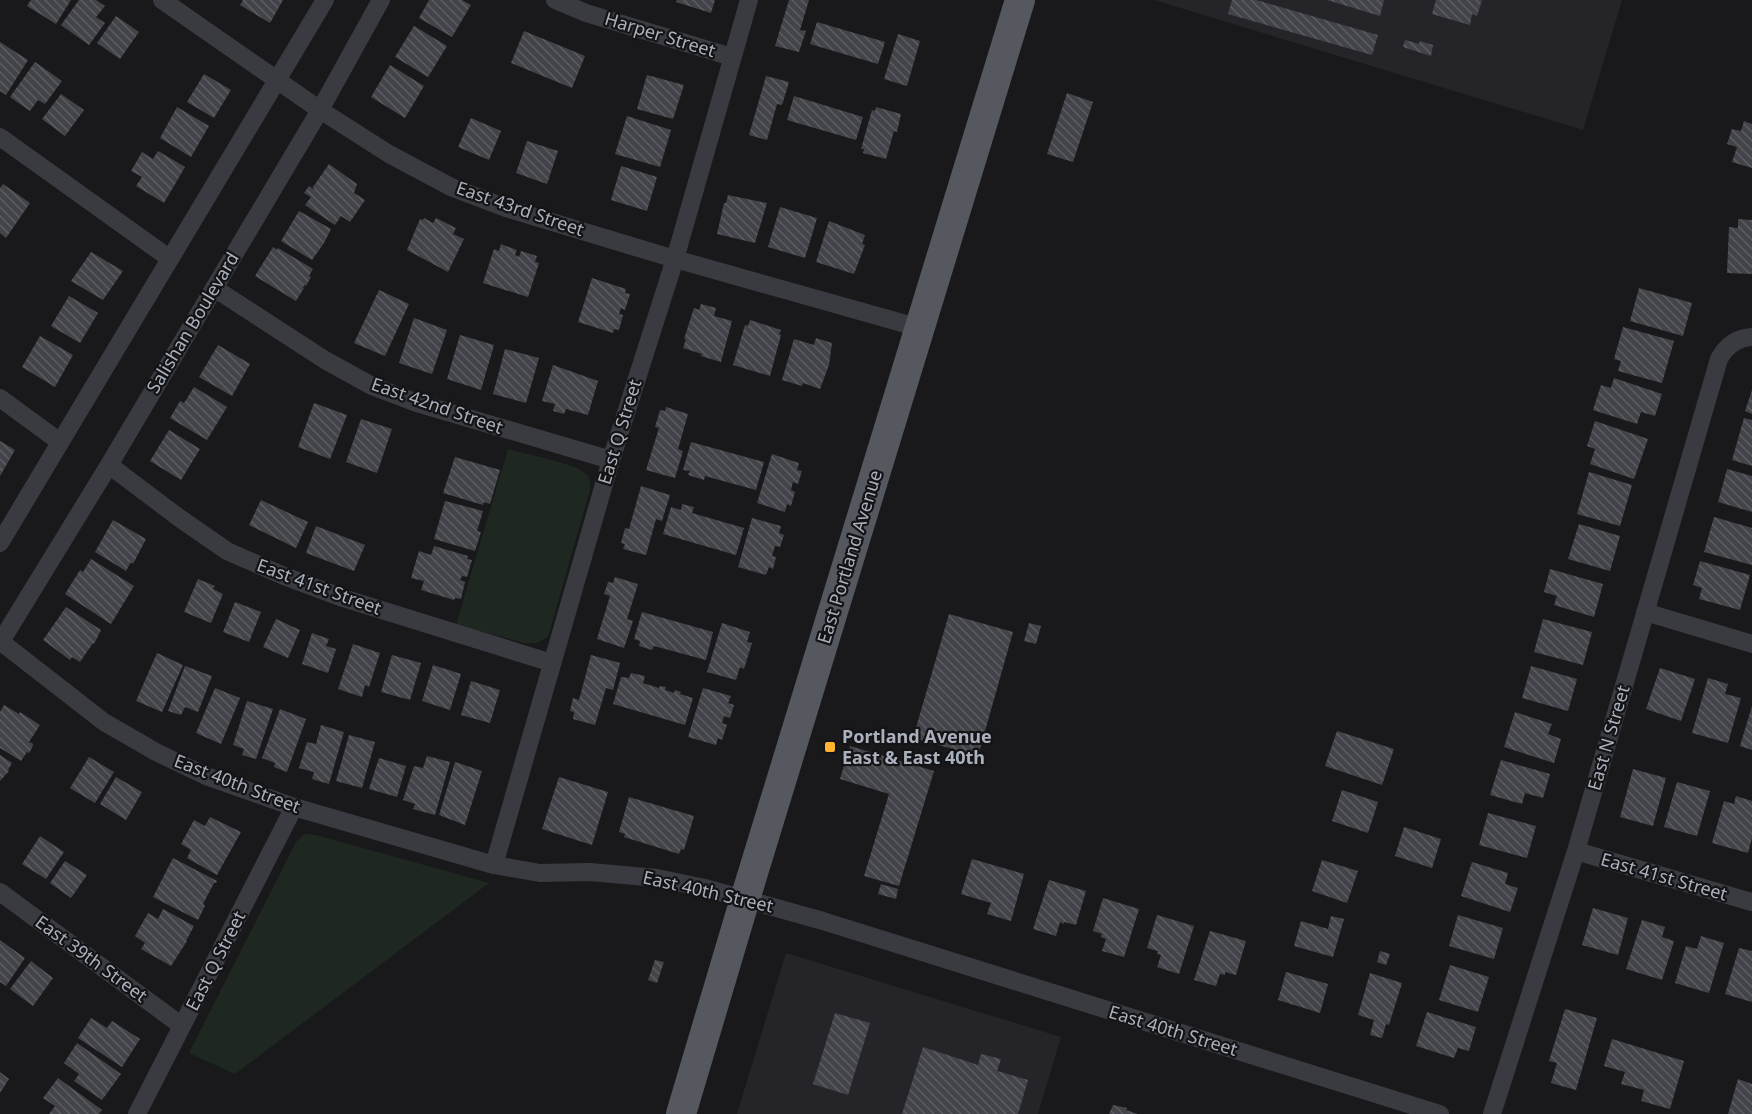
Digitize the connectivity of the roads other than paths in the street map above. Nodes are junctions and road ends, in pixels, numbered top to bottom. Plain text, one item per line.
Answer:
1 (162, 0) edge
2 (326, 0) edge
3 (381, 0) edge
4 (555, 0) edge
5 (749, 0) edge
6 (1020, 0) edge
7 (732, 57) junction
8 (277, 81) junction
9 (320, 110) junction
10 (0, 136) edge
11 (169, 258) junction
12 (675, 259) junction
13 (214, 288) junction
14 (920, 328) junction
15 (1752, 337) edge
16 (0, 398) edge
17 (60, 442) junction
18 (611, 460) junction
19 (109, 465) junction
20 (0, 543) edge
21 (1645, 612) junction
22 (0, 642) edge
23 (1752, 644) edge
24 (552, 663) junction
25 (294, 807) junction
26 (1576, 851) junction
27 (494, 865) junction
28 (0, 892) edge
29 (745, 899) junction
30 (1752, 902) edge
31 (182, 1026) junction
32 (137, 1114) edge
33 (681, 1114) edge
34 (1440, 1114) edge
35 (1492, 1114) edge

1 - 8 street, East 43rd Street
2 - 8 street
3 - 9 street, Salishan Boulevard
4 - 7 street, Harper Street
5 - 7 street, East Q Street
6 - 14 main road, East Portland Avenue
7 - 12 street, East Q Street
8 - 9 street, East 43rd Street
8 - 11 street
9 - 12 street, East 43rd Street
9 - 13 street, Salishan Boulevard
10 - 11 street
11 - 17 street
12 - 14 street, East 43rd Street
12 - 18 street, East Q Street
13 - 18 street, East 42nd Street
13 - 19 street, Salishan Boulevard
14 - 29 main road, East Portland Avenue
15 - 21 street, East N Street
16 - 17 street
17 - 20 street
18 - 24 street, East Q Street
19 - 22 street, Salishan Boulevard
19 - 24 street, East 41st Street
21 - 23 street
21 - 26 street, East N Street
22 - 25 street, East 40th Street
24 - 27 street, East Q Street
25 - 27 street, East 40th Street
25 - 31 street, East Q Street
26 - 30 street, East 41st Street
26 - 35 street, East N Street
27 - 29 street, East 40th Street
28 - 31 street, East 39th Street
29 - 33 main road, East Portland Avenue
29 - 34 street, East 40th Street
31 - 32 street, East Q Street

